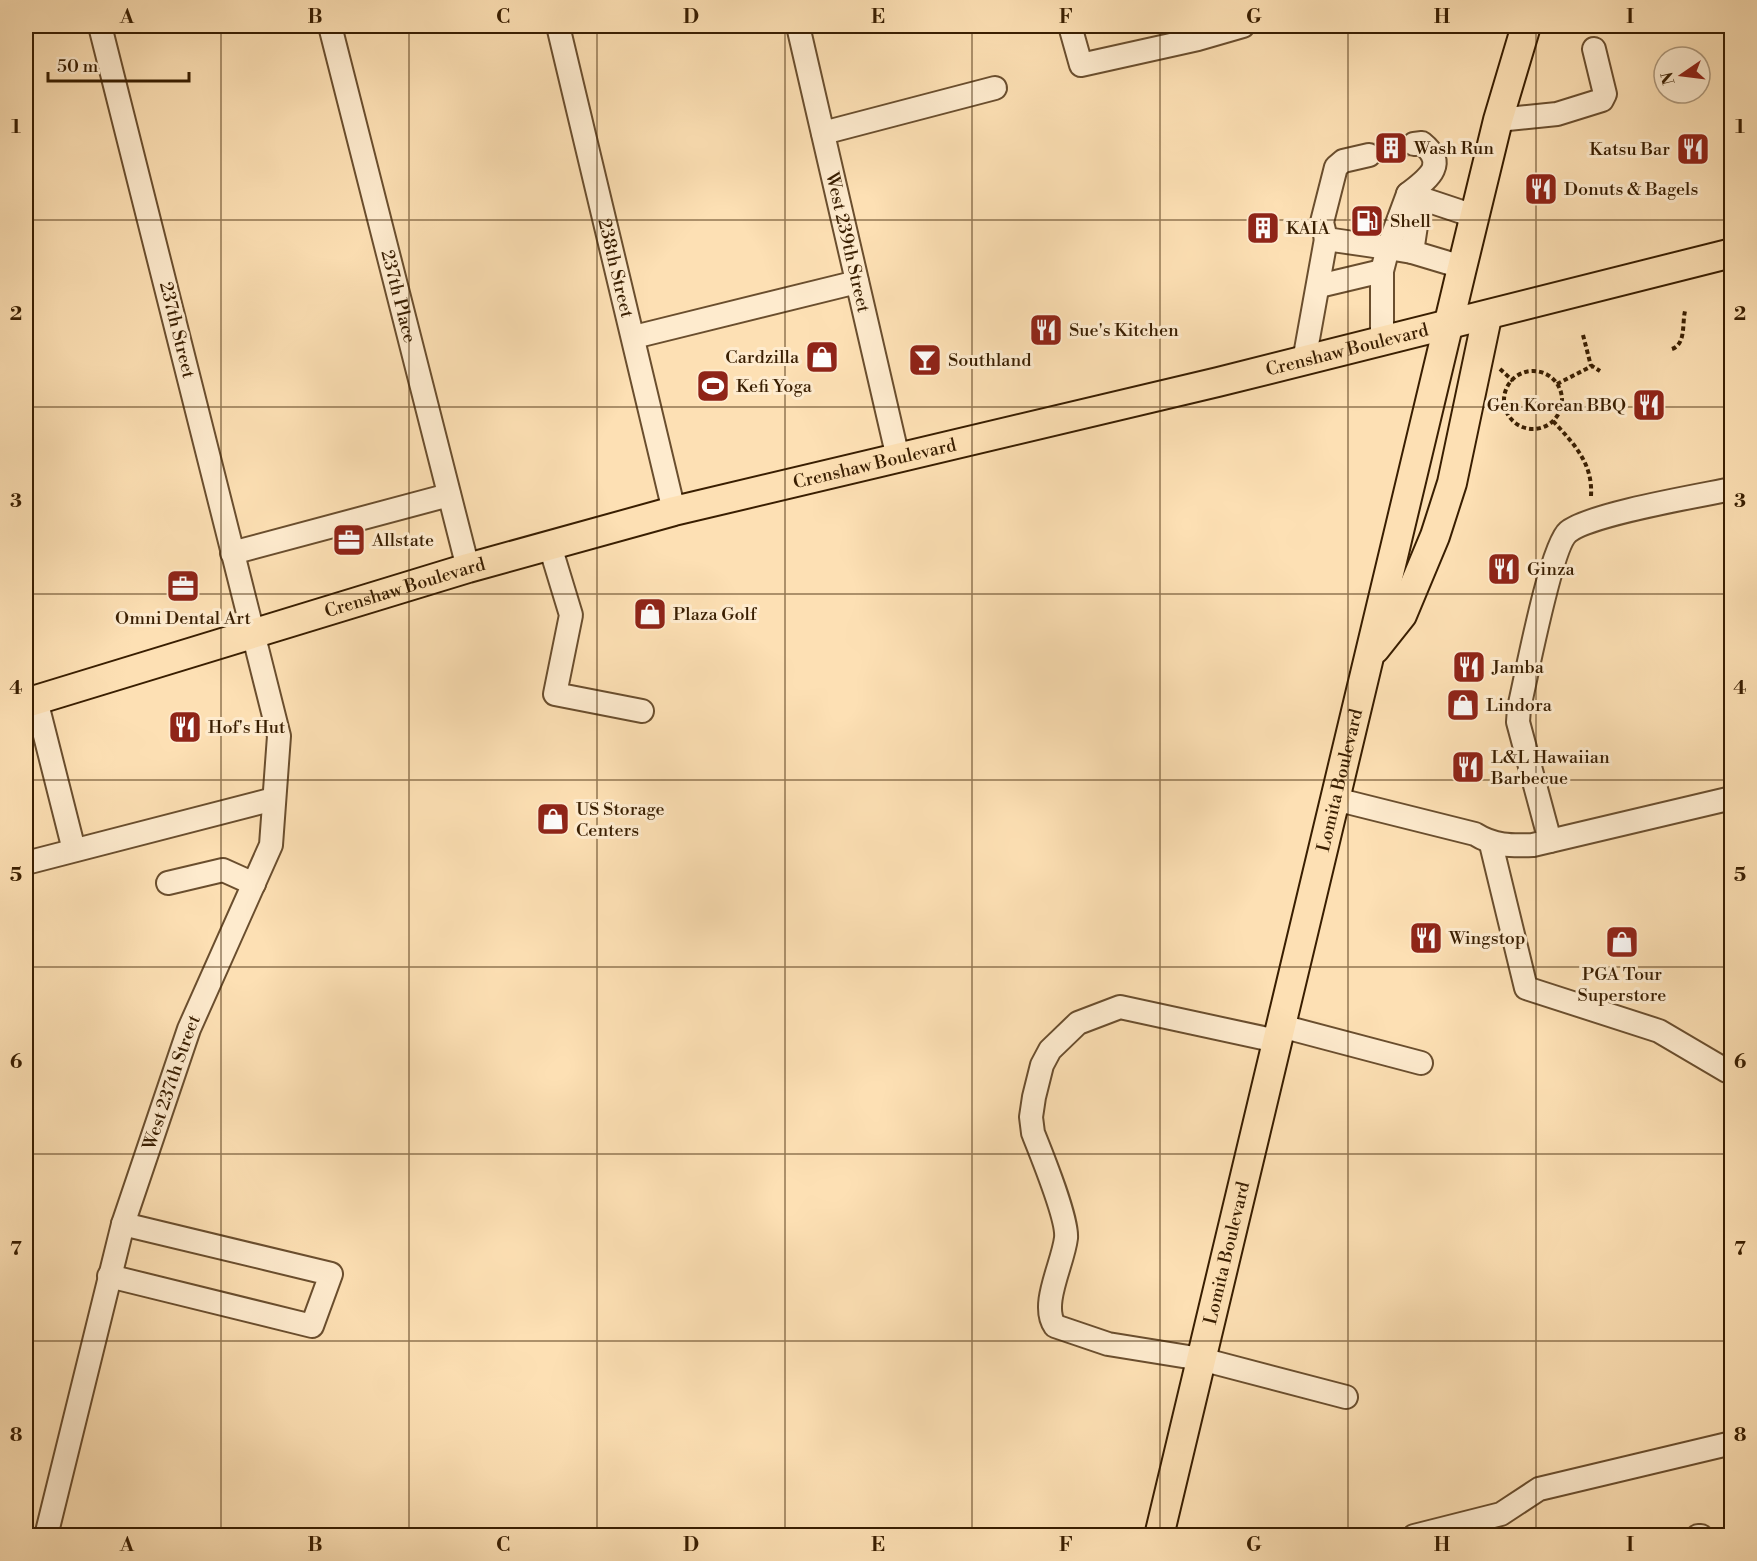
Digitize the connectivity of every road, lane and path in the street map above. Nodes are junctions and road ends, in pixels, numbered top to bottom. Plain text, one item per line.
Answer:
1 (100, 26) edge
2 (330, 26) edge
3 (558, 26) edge
4 (798, 26) edge
5 (1070, 26) edge
6 (1244, 26) edge
7 (1526, 26) edge
8 (1594, 49) dead end
9 (995, 88) dead end
10 (1498, 120) junction
11 (823, 133) junction
12 (1414, 144) dead end
13 (1369, 154) tunnel mouth
14 (1414, 196) junction
15 (1474, 216) junction
16 (1326, 239) junction
17 (1388, 248) junction
18 (1412, 252) junction
19 (1731, 253) edge
20 (1462, 267) junction
21 (1382, 271) junction
22 (857, 282) junction
23 (1319, 286) junction
24 (1685, 310) dead end
25 (1487, 317) junction
26 (1447, 326) junction
27 (1582, 335) dead end
28 (634, 337) junction
29 (1382, 342) junction
30 (1672, 349) dead end
31 (1304, 361) junction
32 (1591, 366) junction
33 (1499, 368) dead end
34 (1600, 371) dead end
35 (1513, 381) junction
36 (1557, 384) junction
37 (1553, 421) junction
38 (898, 458) junction
39 (1731, 489) edge
40 (449, 495) junction
41 (1591, 496) dead end
42 (674, 511) junction
43 (550, 546) junction
44 (232, 553) junction
45 (468, 568) junction
46 (253, 635) junction
47 (1370, 656) junction
48 (29, 698) edge
49 (642, 711) dead end
50 (1731, 798) edge
51 (274, 799) junction
52 (1335, 799) junction
53 (1550, 841) junction
54 (1491, 844) junction
55 (74, 850) junction
56 (26, 863) edge
57 (168, 883) dead end
58 (254, 884) junction
59 (1279, 1034) junction
60 (1421, 1063) dead end
61 (1731, 1070) edge
62 (123, 1224) junction
63 (109, 1276) junction
64 (1201, 1359) junction
65 (1346, 1397) dead end
66 (1731, 1443) edge
67 (46, 1536) edge
68 (1159, 1536) edge
69 (1414, 1536) edge

1 - 44 street, 237th Street
2 - 40 street, 237th Place
3 - 28 street, 238th Street
4 - 11 street, West 239th Street
5 - 6 street
7 - 10 main road, Lomita Boulevard
8 - 10 street
9 - 11 street
10 - 15 main road, Lomita Boulevard
11 - 22 street, West 239th Street
12 - 14 street
13 - 16 street
14 - 15 street
14 - 17 street
14 - 18 street
15 - 20 main road, Lomita Boulevard
16 - 17 street
16 - 23 street
17 - 18 street
17 - 21 street
18 - 20 street
19 - 25 main road, Crenshaw Boulevard
20 - 26 main road, Lomita Boulevard
21 - 23 street
21 - 29 street
22 - 28 street
22 - 38 street, West 239th Street
23 - 31 street
24 - 30 path
25 - 26 main road, Crenshaw Boulevard
25 - 47 main road
26 - 29 main road, Crenshaw Boulevard
26 - 47 main road, Lomita Boulevard
27 - 32 path
28 - 42 street, 238th Street
29 - 31 main road, Crenshaw Boulevard
31 - 38 main road, Crenshaw Boulevard
32 - 34 path
32 - 36 path
33 - 35 path
35 - 36 path
35 - 37 path
36 - 37 path
37 - 41 path
38 - 42 main road, Crenshaw Boulevard
39 - 53 street
40 - 44 street
40 - 45 street, 237th Place
42 - 43 main road, Crenshaw Boulevard
43 - 45 main road, Crenshaw Boulevard
43 - 49 street
44 - 46 street, 237th Street
45 - 46 main road, Crenshaw Boulevard
46 - 48 main road, Crenshaw Boulevard
46 - 51 street, West 237th Street
47 - 52 main road, Lomita Boulevard
48 - 55 street
50 - 53 street
51 - 55 street
51 - 58 street, West 237th Street
52 - 54 street
52 - 59 main road, Lomita Boulevard
53 - 54 street
54 - 61 street
55 - 56 street
57 - 58 street
58 - 62 street, West 237th Street
59 - 60 street
59 - 64 main road, Lomita Boulevard
59 - 64 street
62 - 63 street, West 237th Street
62 - 63 street
63 - 67 street, West 237th Street
64 - 65 street
64 - 68 main road, Lomita Boulevard
66 - 69 street

